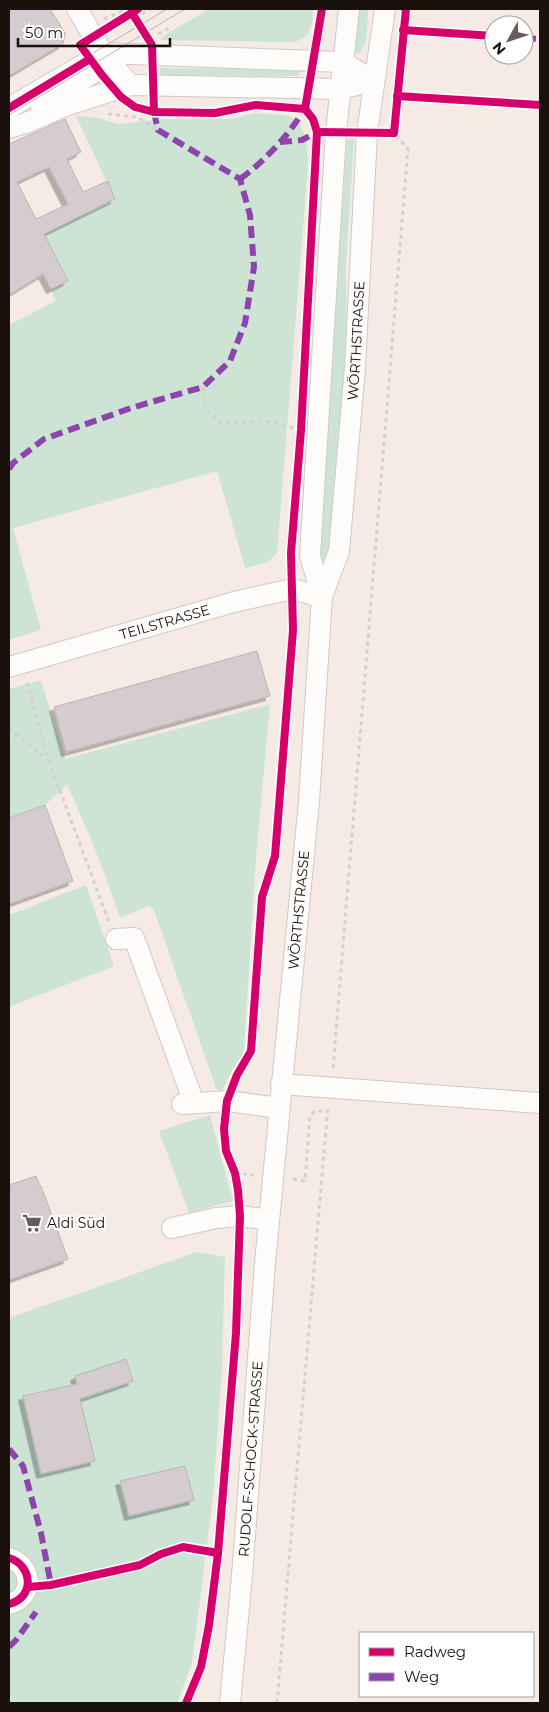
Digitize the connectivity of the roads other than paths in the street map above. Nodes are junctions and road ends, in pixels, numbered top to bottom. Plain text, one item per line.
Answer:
1 (77, 9) edge
2 (349, 9) edge
3 (385, 9) edge
4 (95, 39) junction
5 (343, 62) junction
6 (374, 81) junction
7 (130, 85) junction
8 (340, 89) junction
9 (9, 108) edge
10 (9, 127) edge
11 (322, 597) junction
12 (15, 665) edge
13 (116, 939) road end
14 (281, 1084) junction
15 (540, 1102) edge
16 (279, 1108) junction
17 (269, 1220) junction
18 (172, 1228) dead end
19 (9, 1558) edge
20 (9, 1604) edge
21 (229, 1702) edge

1 - 4 street
2 - 5 street, WÖRTHSTRASSE
3 - 6 street, WÖRTHSTRASSE
4 - 5 street
4 - 7 street
4 - 9 street
4 - 10 street
5 - 6 street
5 - 8 street, WÖRTHSTRASSE
6 - 8 street
6 - 11 street, WÖRTHSTRASSE
7 - 8 street
7 - 10 street
8 - 11 street, WÖRTHSTRASSE
11 - 12 street, TEILSTRASSE
11 - 14 street, WÖRTHSTRASSE
13 - 16 street
14 - 15 street
14 - 16 street, WÖRTHSTRASSE
16 - 17 street, WÖRTHSTRASSE
17 - 18 street
17 - 21 street, RUDOLF-SCHOCK-STRASSE
19 - 20 street

